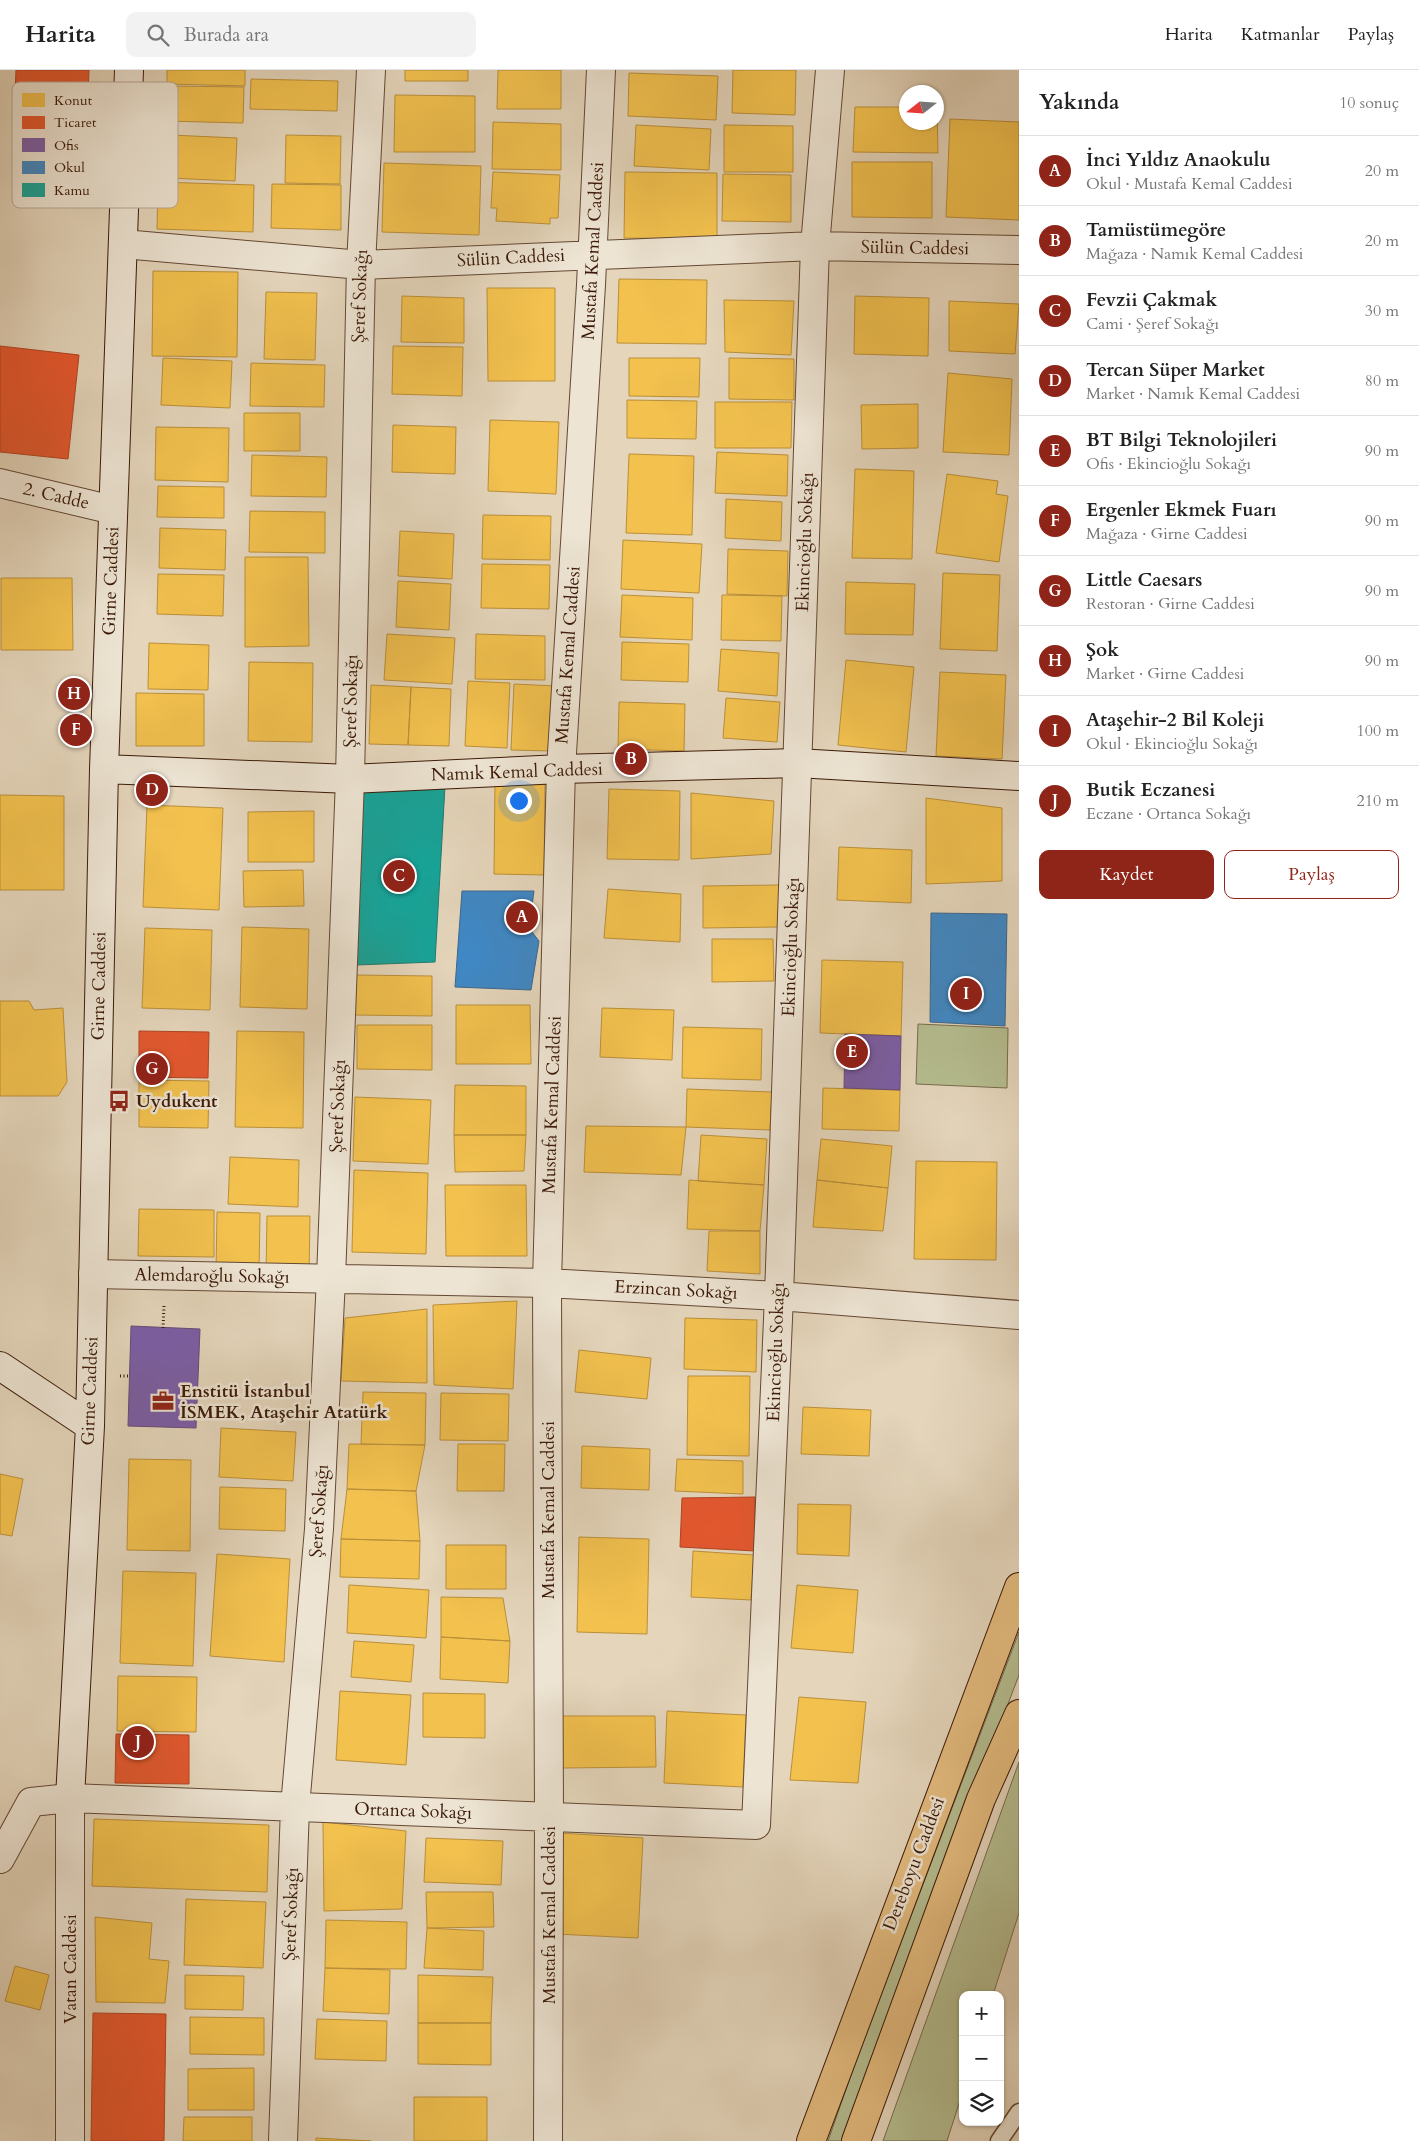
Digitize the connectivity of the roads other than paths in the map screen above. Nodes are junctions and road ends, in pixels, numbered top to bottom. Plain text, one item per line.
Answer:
1 (371, 70) edge
2 (601, 70) edge
3 (830, 70) edge
4 (124, 208) edge
5 (123, 244) junction
6 (814, 246) junction
7 (1019, 250) edge
8 (593, 254) junction
9 (361, 265) junction
10 (0, 483) edge
11 (113, 510) junction
12 (797, 763) junction
13 (104, 769) junction
14 (561, 769) junction
15 (1019, 776) edge
16 (350, 779) junction
17 (93, 1274) junction
18 (332, 1278) junction
19 (547, 1283) junction
20 (779, 1296) junction
21 (1019, 1316) edge
22 (0, 1366) edge
23 (90, 1426) junction
24 (1019, 1587) edge
25 (1019, 1714) edge
26 (70, 1798) junction
27 (295, 1807) junction
28 (549, 1816) junction
29 (756, 1825) joint
30 (0, 1859) edge
31 (1019, 2112) edge
32 (70, 2141) edge
33 (283, 2141) edge
34 (548, 2141) edge
35 (811, 2141) edge
36 (856, 2141) edge
37 (999, 2141) edge

1 - 9 street, Şeref Sokağı
2 - 8 street, Mustafa Kemal Caddesi
3 - 6 street, Ekincioğlu Sokağı
4 - 5 street, Girne Caddesi
5 - 9 street, Sülün Caddesi
5 - 11 street, Girne Caddesi
6 - 7 street, Sülün Caddesi
6 - 8 street, Sülün Caddesi
6 - 12 street, Ekincioğlu Sokağı
8 - 9 street, Sülün Caddesi
8 - 14 street, Mustafa Kemal Caddesi
9 - 16 street, Şeref Sokağı
10 - 11 street, 2. Cadde
11 - 13 street, Girne Caddesi
12 - 14 street, Namık Kemal Caddesi
12 - 15 street, Namık Kemal Caddesi
12 - 20 street, Ekincioğlu Sokağı
13 - 16 street, Namık Kemal Caddesi
13 - 17 street, Girne Caddesi
14 - 16 street, Namık Kemal Caddesi
14 - 19 street, Mustafa Kemal Caddesi
16 - 18 street, Şeref Sokağı
17 - 18 street, Alemdaroğlu Sokağı
17 - 23 street, Girne Caddesi
18 - 19 street, Erzincan Sokağı
18 - 27 street, Şeref Sokağı
19 - 20 street, Erzincan Sokağı
19 - 28 street, Mustafa Kemal Caddesi
20 - 21 street, Erzincan Sokağı
20 - 29 street, Ekincioğlu Sokağı
22 - 23 street
23 - 26 street, Girne Caddesi
24 - 35 main road, Dereboyu Caddesi
25 - 36 main road
26 - 27 street, Ortanca Sokağı
26 - 30 street
26 - 32 street, Vatan Caddesi
27 - 28 street, Ortanca Sokağı
27 - 33 street, Şeref Sokağı
28 - 29 street, Ortanca Sokağı
28 - 34 street, Mustafa Kemal Caddesi
31 - 37 lane

